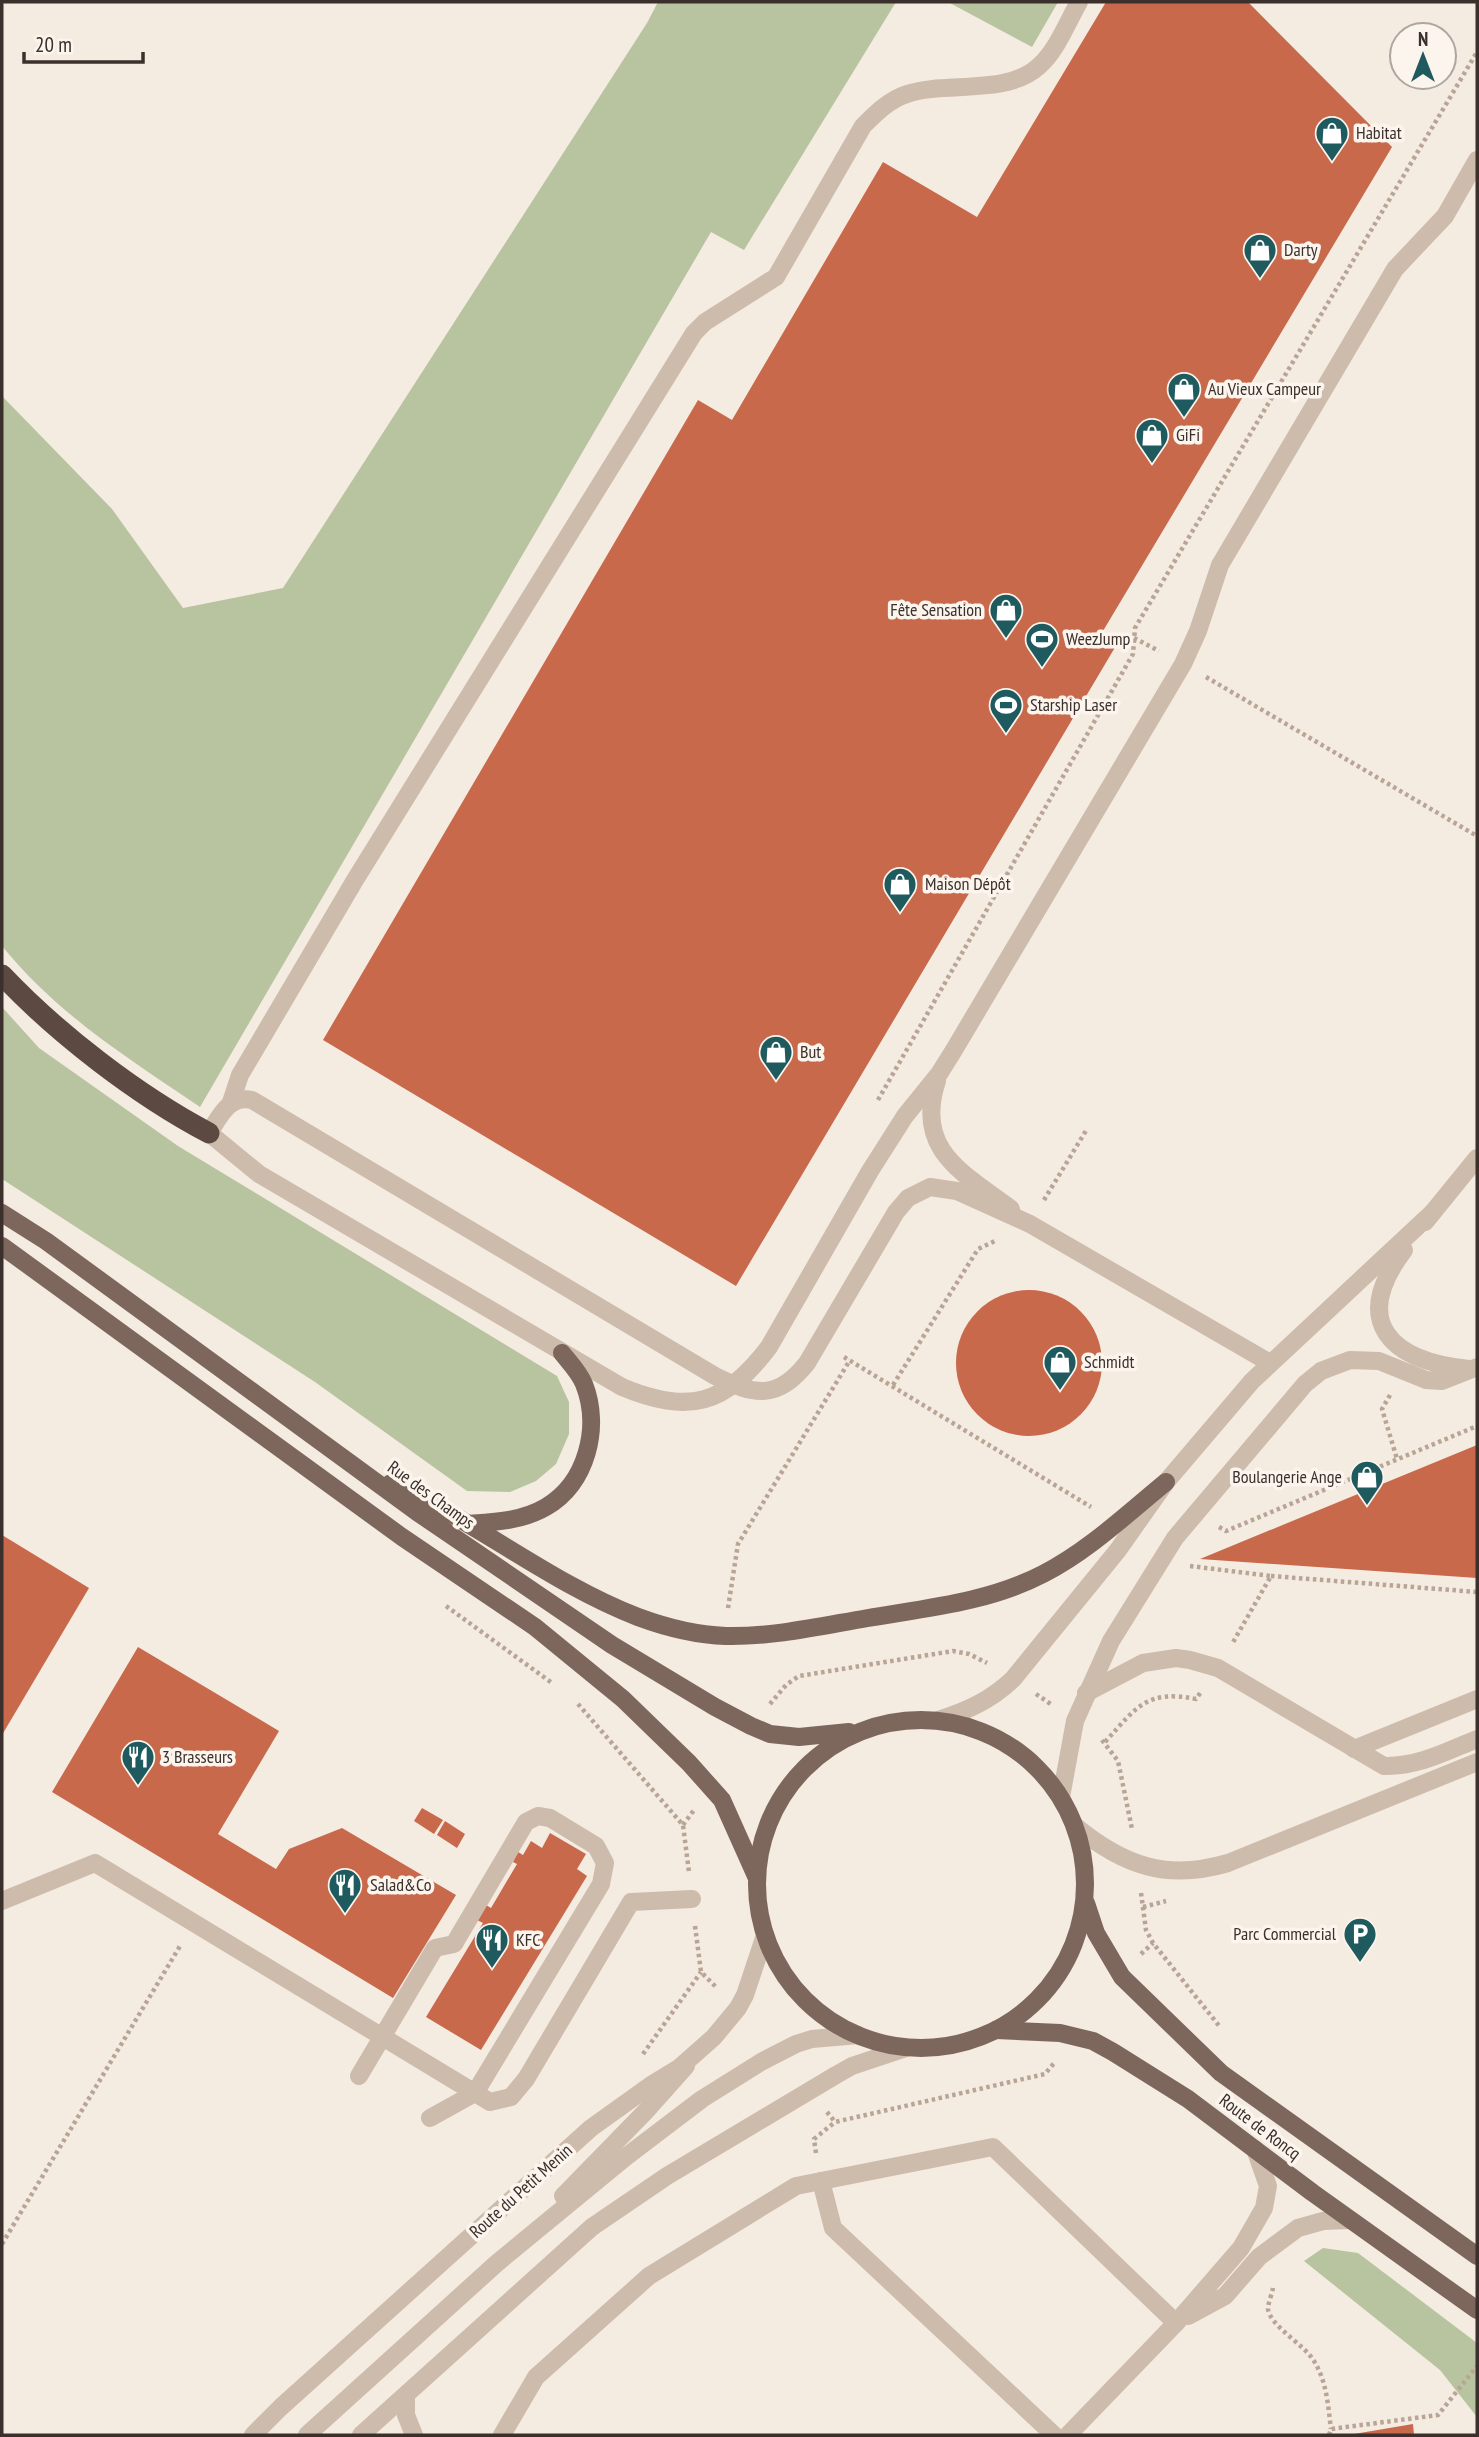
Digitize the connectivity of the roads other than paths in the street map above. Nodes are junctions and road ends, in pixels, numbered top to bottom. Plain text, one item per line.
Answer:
1 (1079, 2) edge
2 (1477, 160) edge
3 (2, 975) edge
4 (939, 1074) junction
5 (231, 1102) junction
6 (209, 1133) junction
7 (1477, 1158) edge
8 (1433, 1212) junction
9 (2, 1213) edge
10 (1030, 1224) junction
11 (2, 1247) edge
12 (562, 1353) junction
13 (1270, 1363) junction
14 (1475, 1368) edge
15 (735, 1386) junction
16 (361, 1470) junction
17 (1166, 1482) junction
18 (468, 1524) junction
19 (1086, 1693) junction
20 (1477, 1699) edge
21 (938, 1720) junction
22 (866, 1729) junction
23 (1477, 1739) edge
24 (1354, 1749) junction
25 (1477, 1762) edge
26 (1061, 1797) junction
27 (1075, 1826) junction
28 (756, 1877) junction
29 (1085, 1898) junction
30 (692, 1899) road end
31 (2, 1901) edge
32 (765, 1935) junction
33 (996, 2030) junction
34 (858, 2035) junction
35 (381, 2037) junction
36 (906, 2048) junction
37 (698, 2053) junction
38 (359, 2076) dead end
39 (475, 2093) junction
40 (430, 2118) dead end
41 (1255, 2149) junction
42 (821, 2181) junction
43 (1350, 2220) junction
44 (1477, 2256) edge
45 (497, 2263) junction
46 (1477, 2310) edge
47 (1176, 2323) junction
48 (406, 2395) junction
49 (253, 2435) edge
50 (307, 2435) edge
51 (361, 2435) edge
52 (414, 2435) edge
53 (502, 2435) edge
54 (1054, 2435) edge
55 (1068, 2435) edge

1 - 5 street
2 - 4 street
3 - 6 highway
4 - 10 street
4 - 15 street
5 - 6 street
5 - 15 street
6 - 12 street
7 - 8 street
8 - 13 street
8 - 14 street
9 - 16 main road, Rue des Champs
10 - 13 street
10 - 15 street
11 - 28 main road
12 - 15 street
12 - 18 main road
13 - 17 street
14 - 19 street
16 - 18 main road
16 - 22 main road, Rue des Champs
17 - 18 main road
17 - 21 street
19 - 24 street
19 - 26 street
20 - 24 street
21 - 22 main road
21 - 26 main road
22 - 28 main road
23 - 24 street
25 - 27 street
26 - 27 main road
27 - 29 main road
28 - 32 main road
29 - 33 main road
29 - 44 main road, Route de Roncq
30 - 39 street
31 - 35 street
32 - 34 main road
32 - 37 street, Route du Petit Menin
33 - 36 main road
33 - 41 main road, Route de Roncq
34 - 36 main road
34 - 45 street
35 - 38 street
35 - 39 street
35 - 39 street
36 - 48 street
37 - 45 street
37 - 49 street, Route du Petit Menin
39 - 40 street
41 - 43 main road, Route de Roncq
41 - 47 street
42 - 47 street
42 - 53 street
42 - 54 street
43 - 46 main road, Route de Roncq
43 - 47 street
45 - 50 street
47 - 55 street
48 - 51 street
48 - 52 street

